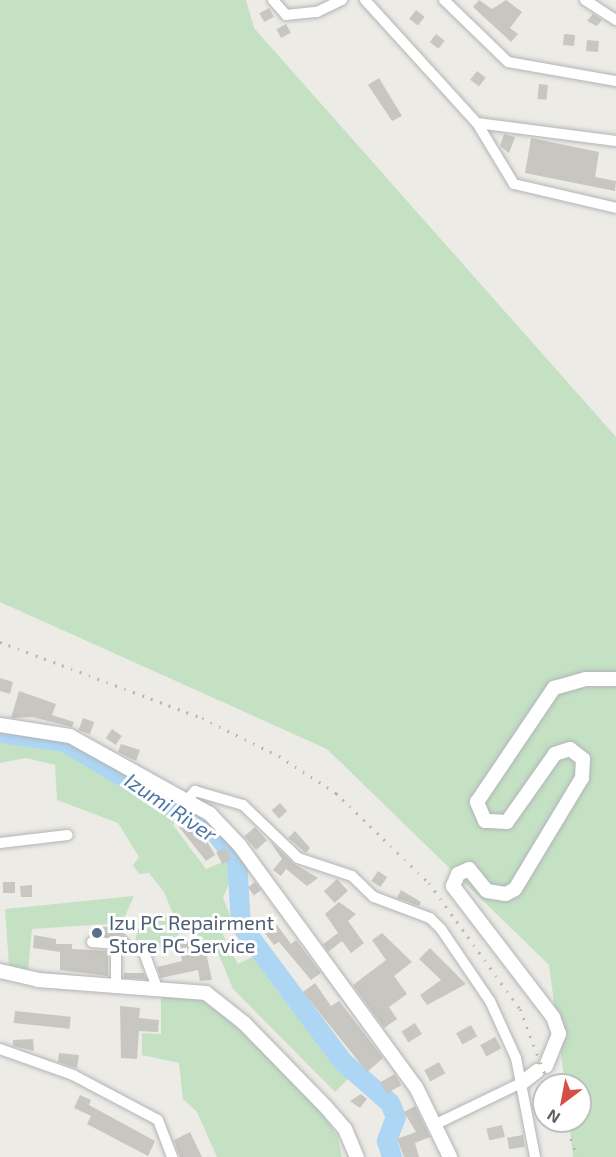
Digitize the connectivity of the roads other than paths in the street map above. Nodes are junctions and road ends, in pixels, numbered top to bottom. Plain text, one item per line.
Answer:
1 (273, 0) edge
2 (342, 0) edge
3 (365, 0) edge
4 (444, 0) edge
5 (585, 0) edge
6 (616, 20) edge
7 (616, 81) edge
8 (477, 123) junction
9 (616, 141) edge
10 (616, 208) edge
11 (616, 679) edge
12 (0, 725) edge
13 (188, 799) junction
14 (68, 835) dead end
15 (0, 843) edge
16 (92, 942) dead end
17 (146, 955) dead end
18 (0, 971) edge
19 (116, 986) junction
20 (157, 987) junction
21 (0, 1050) edge
22 (523, 1082) junction
23 (434, 1125) junction
24 (172, 1157) edge
25 (357, 1157) edge
26 (450, 1157) edge
27 (535, 1157) edge

1 - 2 street
3 - 8 street
4 - 7 street
5 - 6 street
8 - 9 street
8 - 10 street
11 - 22 street
12 - 13 street
13 - 22 street
13 - 23 street
14 - 15 street
16 - 19 street
17 - 20 street
18 - 19 street
19 - 20 street
20 - 25 street
21 - 24 street
22 - 23 street
22 - 27 street
23 - 26 street

